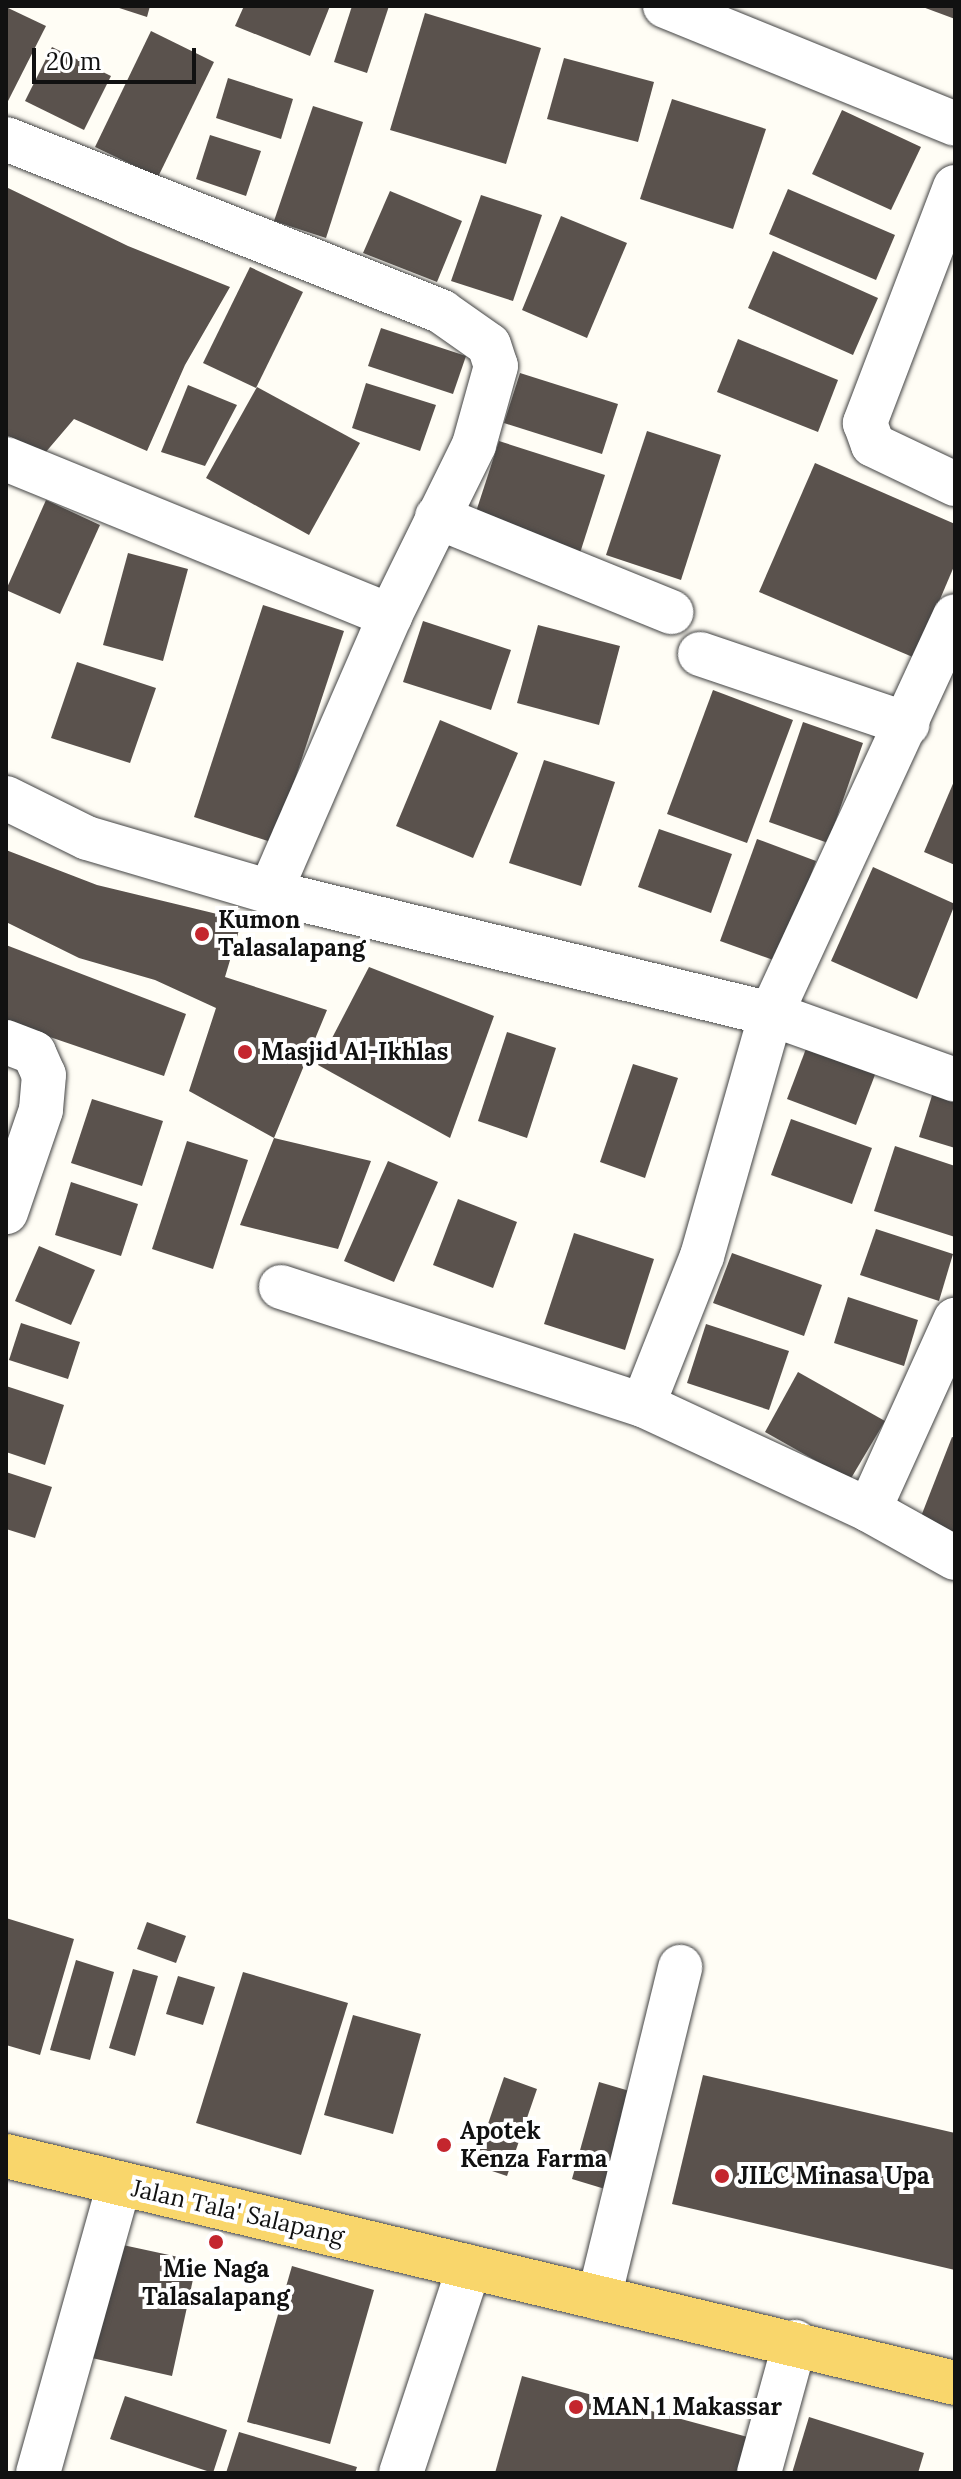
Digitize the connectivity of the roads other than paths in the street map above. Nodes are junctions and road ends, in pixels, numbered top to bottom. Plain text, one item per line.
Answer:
1 (665, 6) edge
2 (955, 124) edge
3 (6, 139) edge
4 (955, 187) edge
5 (6, 459) edge
6 (955, 484) edge
7 (437, 517) junction
8 (671, 612) dead end
9 (390, 616) junction
10 (955, 616) edge
11 (700, 654) dead end
12 (907, 724) junction
13 (6, 798) edge
14 (270, 892) junction
15 (771, 1014) junction
16 (6, 1042) edge
17 (955, 1080) edge
18 (6, 1212) edge
19 (281, 1287) dead end
20 (955, 1320) edge
21 (643, 1405) junction
22 (869, 1510) junction
23 (955, 1558) edge
24 (680, 1967) dead end
25 (6, 2156) edge
26 (119, 2184) junction
27 (469, 2267) junction
28 (599, 2298) junction
29 (795, 2342) junction
30 (955, 2383) edge
31 (38, 2473) edge
32 (401, 2473) edge
33 (759, 2473) edge

1 - 2 street
3 - 7 street
4 - 6 street
5 - 9 street
7 - 8 street
7 - 9 street
9 - 14 street
10 - 12 street
11 - 12 street
12 - 15 street
13 - 14 street
14 - 15 street
15 - 17 street
15 - 21 street
16 - 18 street
19 - 21 street
20 - 22 street
21 - 22 street
22 - 23 street
24 - 28 street
25 - 26 main road, Jalan Tala' Salapang
26 - 27 main road, Jalan Tala' Salapang
26 - 31 street
27 - 28 main road, Jalan Tala' Salapang
27 - 32 street
28 - 29 main road, Jalan Tala' Salapang
29 - 30 main road
29 - 33 street

